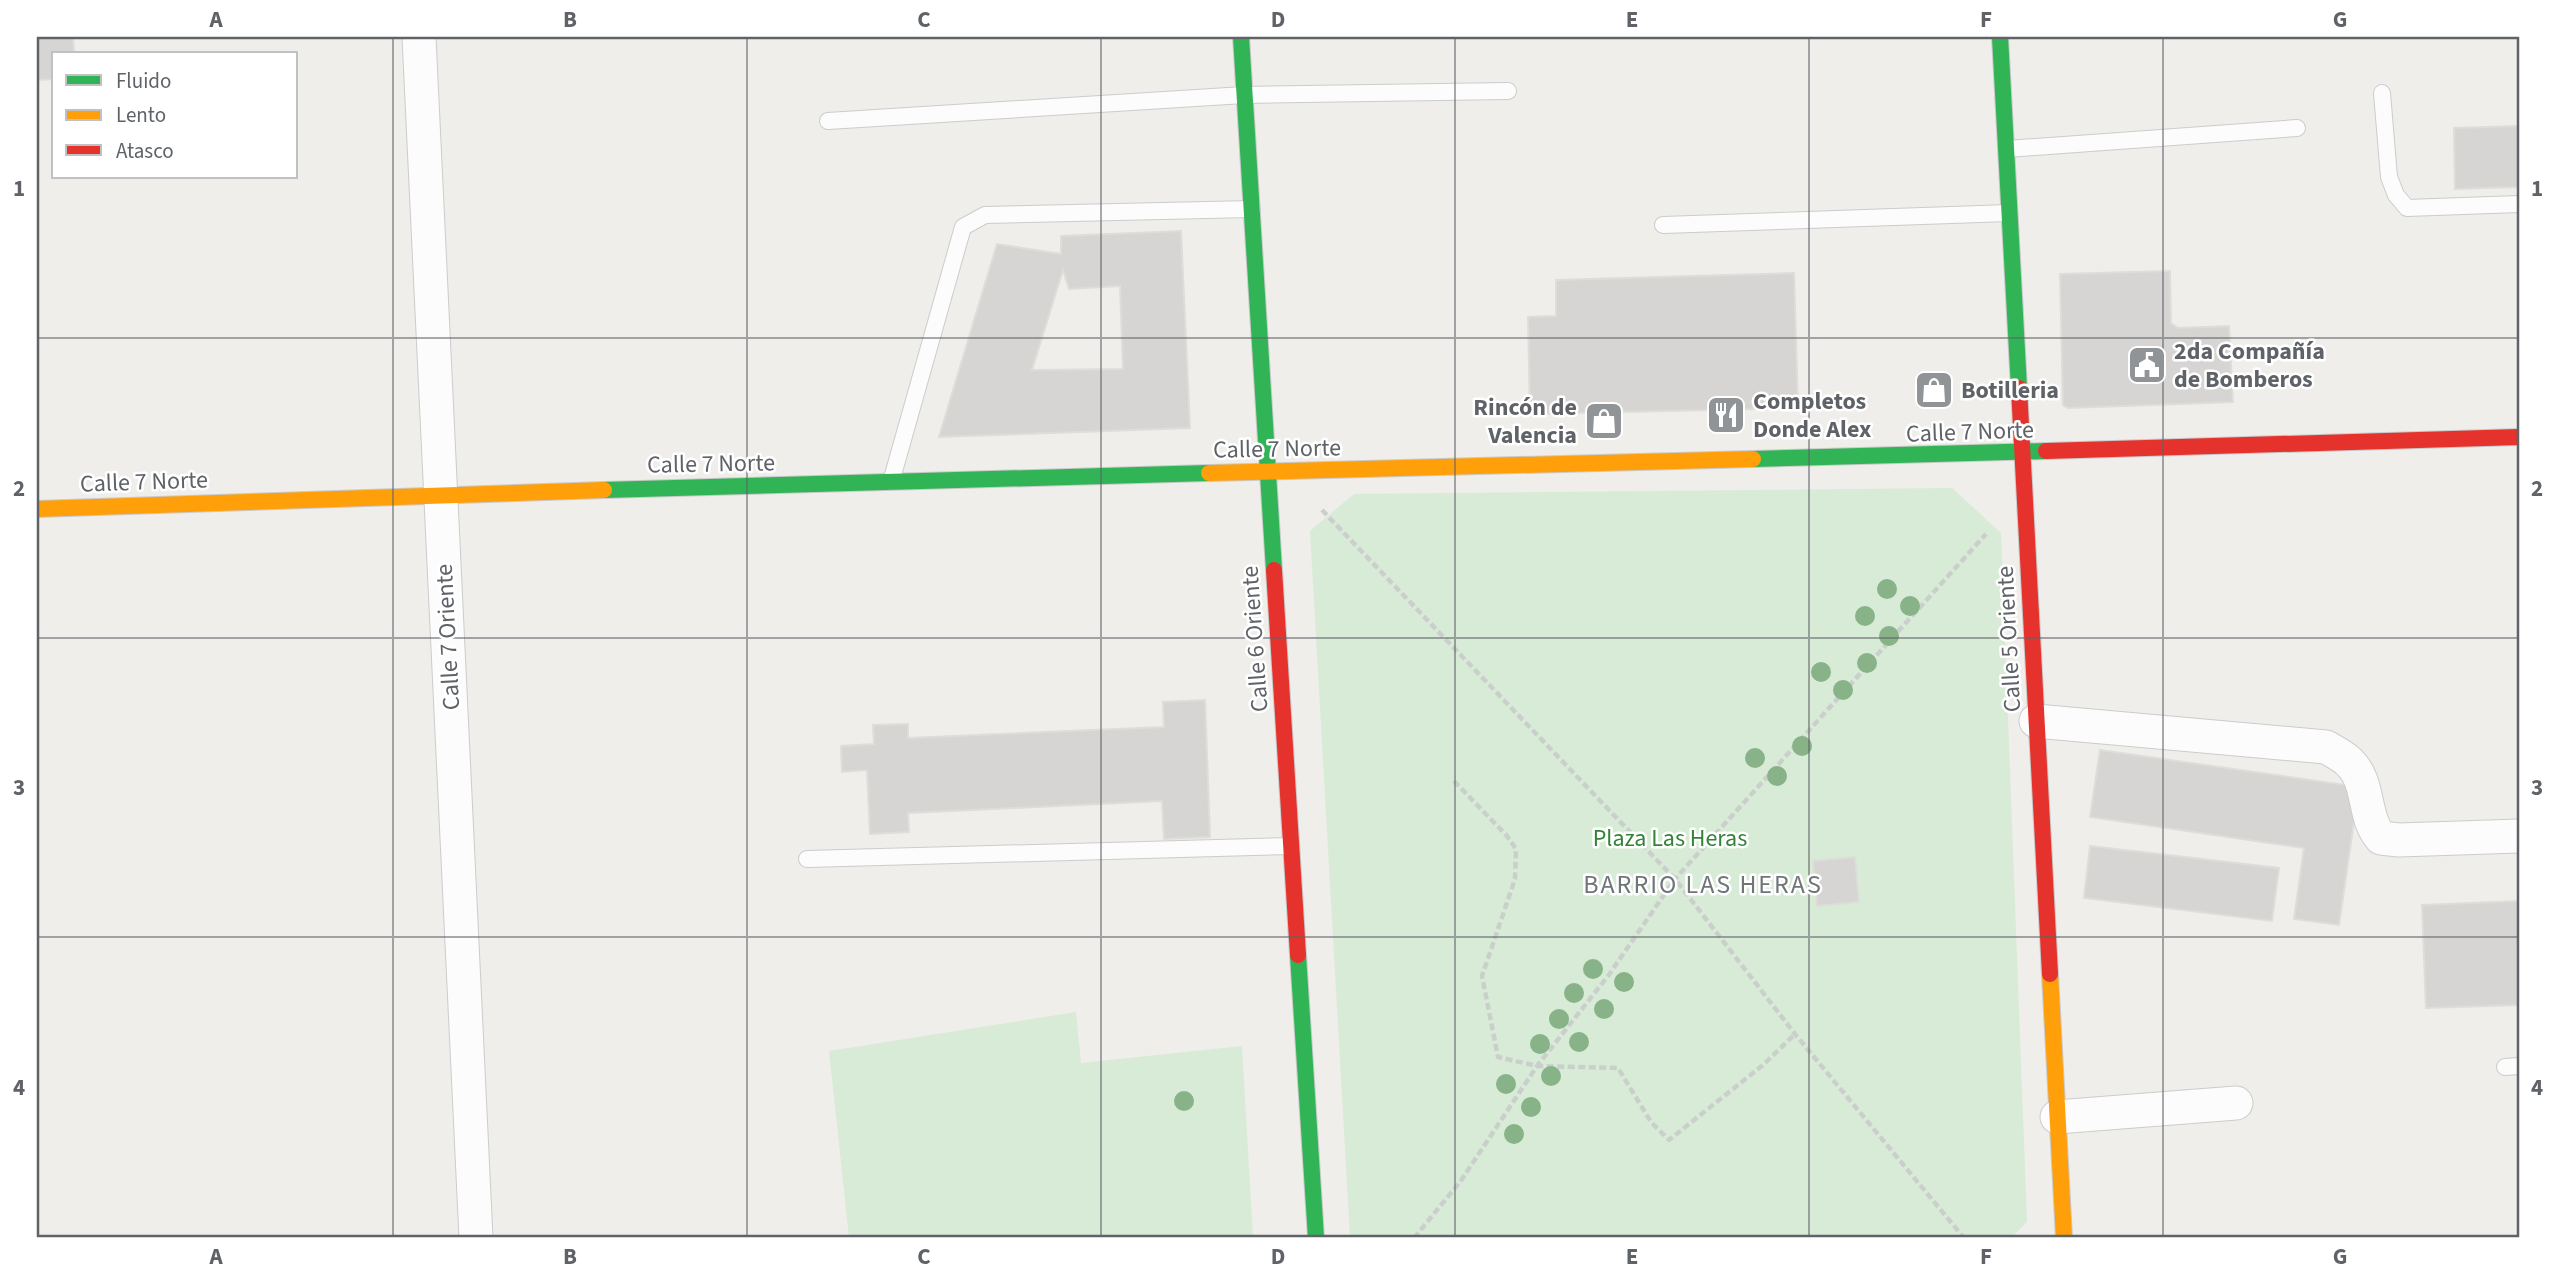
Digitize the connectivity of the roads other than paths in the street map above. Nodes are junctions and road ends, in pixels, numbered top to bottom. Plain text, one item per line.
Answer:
1 (419, 37) edge
2 (1241, 37) edge
3 (2000, 37) edge
4 (1508, 90) dead end
5 (2382, 93) dead end
6 (1244, 95) junction
7 (828, 121) dead end
8 (2297, 128) dead end
9 (2007, 149) junction
10 (2519, 204) edge
11 (1252, 209) junction
12 (2009, 212) junction
13 (1663, 225) dead end
14 (2519, 437) edge
15 (2022, 453) junction
16 (1268, 472) junction
17 (891, 482) junction
18 (441, 494) junction
19 (37, 509) edge
20 (2036, 721) junction
21 (2519, 836) edge
22 (1291, 846) junction
23 (807, 859) dead end
24 (2236, 1103) dead end
25 (2057, 1117) junction
26 (476, 1238) edge
27 (1316, 1238) edge
28 (2064, 1238) edge

1 - 18 street, Calle 7 Oriente
2 - 6 street, Calle 6 Oriente
3 - 9 street, Calle 5 Oriente
4 - 6 lane
5 - 10 lane
6 - 7 lane
6 - 11 street, Calle 6 Oriente
8 - 9 lane
9 - 12 street, Calle 5 Oriente
11 - 16 street, Calle 6 Oriente
11 - 17 lane
12 - 13 lane
12 - 15 street, Calle 5 Oriente
14 - 15 street, Calle 7 Norte
15 - 16 street, Calle 7 Norte
15 - 20 street, Calle 5 Oriente
16 - 17 street, Calle 7 Norte
16 - 22 street, Calle 6 Oriente
17 - 18 street, Calle 7 Norte
18 - 19 street, Calle 7 Norte
18 - 26 street, Calle 7 Oriente
20 - 21 street
20 - 25 street, Calle 5 Oriente
22 - 23 lane
22 - 27 street, Calle 6 Oriente
24 - 25 street
25 - 28 street, Calle 5 Oriente

